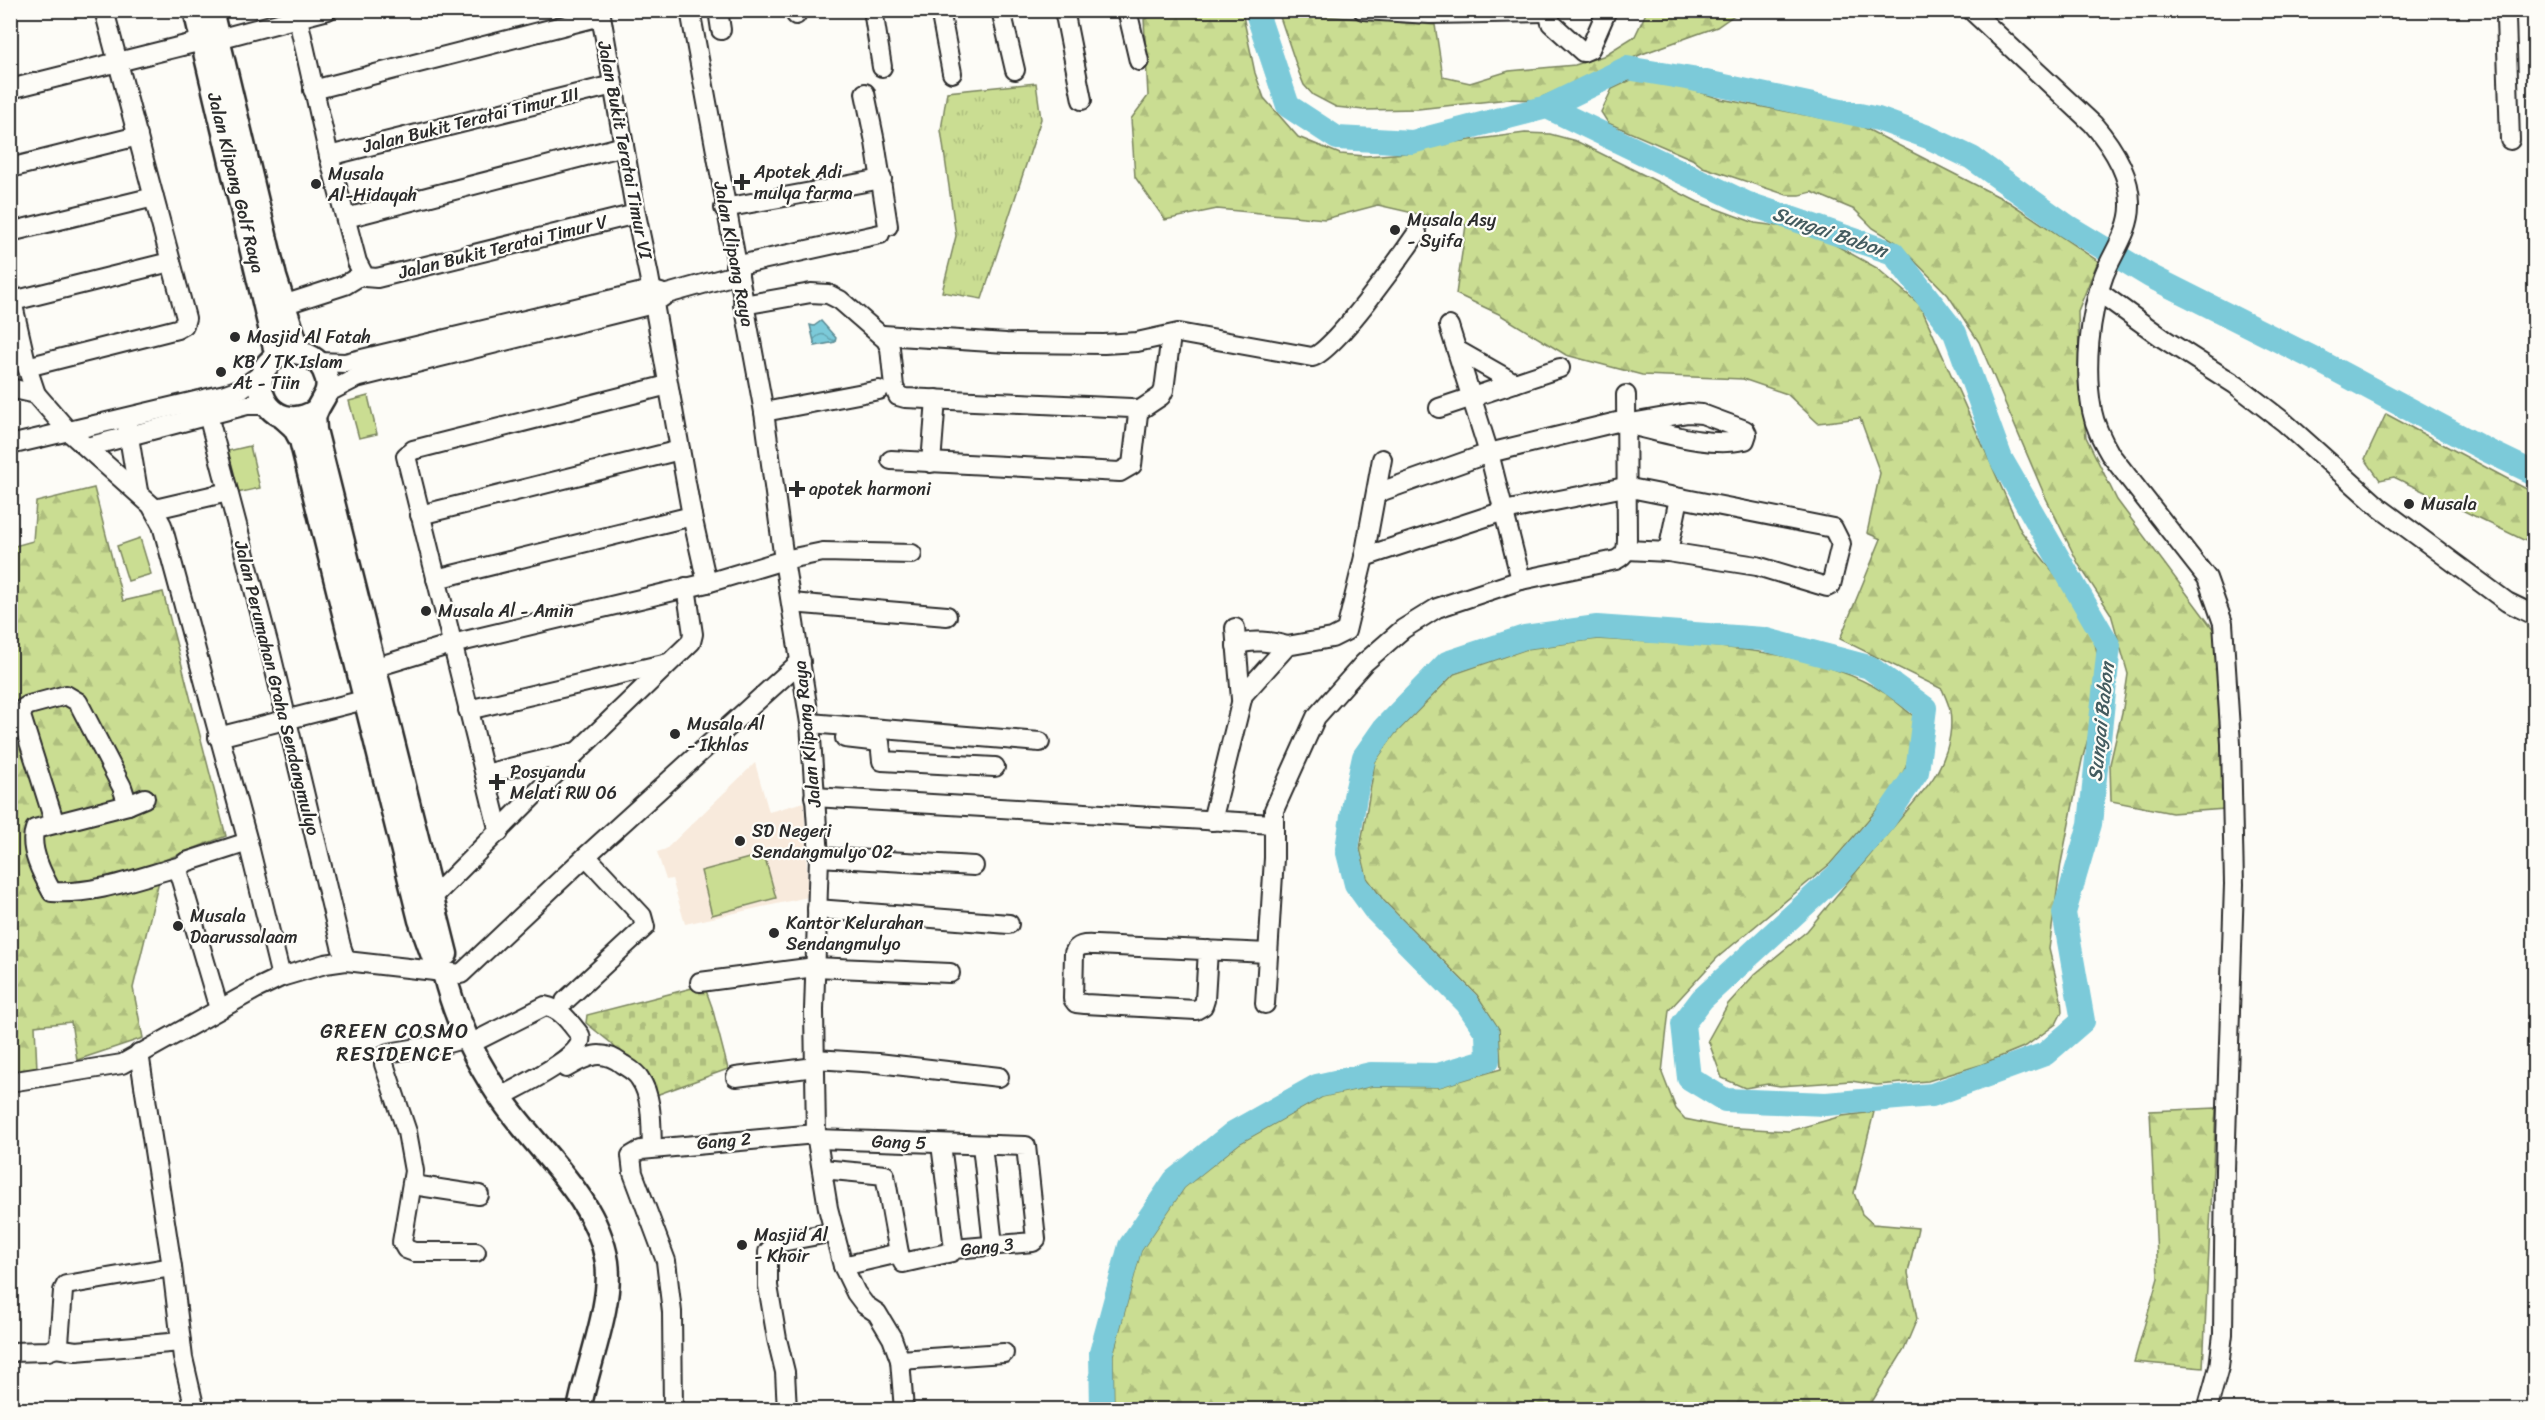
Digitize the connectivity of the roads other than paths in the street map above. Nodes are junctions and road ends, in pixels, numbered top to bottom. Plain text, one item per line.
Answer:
1 (104, 10) edge
2 (195, 10) edge
3 (211, 10) edge
4 (328, 10) edge
5 (690, 10) edge
6 (718, 10) edge
7 (873, 10) edge
8 (940, 10) edge
9 (1001, 10) edge
10 (1064, 10) edge
11 (1127, 10) edge
12 (1363, 10) edge
13 (1607, 10) edge
14 (1971, 10) edge
15 (2509, 10) edge
16 (1547, 11) edge
17 (600, 13) edge
18 (297, 14) edge
19 (721, 30) dead end
20 (210, 40) junction
21 (117, 61) junction
22 (1139, 62) dead end
23 (882, 67) dead end
24 (1015, 70) dead end
25 (952, 73) dead end
26 (613, 85) junction
27 (10, 89) edge
28 (314, 90) junction
29 (865, 93) dead end
30 (1082, 100) dead end
31 (228, 115) junction
32 (138, 136) junction
33 (2510, 140) dead end
34 (624, 146) junction
35 (329, 156) junction
36 (10, 168) edge
37 (882, 179) junction
38 (154, 197) junction
39 (724, 208) junction
40 (636, 214) junction
41 (346, 218) junction
42 (10, 232) edge
43 (1416, 232) dead end
44 (170, 262) junction
45 (737, 270) junction
46 (367, 276) junction
47 (2099, 292) junction
48 (657, 296) junction
49 (12, 297) edge
50 (283, 305) junction
51 (743, 305) junction
52 (1449, 326) dead end
53 (883, 334) junction
54 (1171, 335) junction
55 (1457, 350) junction
56 (289, 361) junction
57 (27, 367) junction
58 (1560, 368) dead end
59 (1515, 383) junction
60 (668, 385) junction
61 (10, 388) edge
62 (879, 390) dead end
63 (36, 394) junction
64 (1626, 395) dead end
65 (1471, 397) junction
66 (936, 399) junction
67 (321, 402) junction
68 (1439, 408) dead end
69 (275, 411) junction
70 (764, 412) junction
71 (1137, 412) junction
72 (208, 416) junction
73 (126, 417) junction
74 (1625, 424) junction
75 (68, 431) junction
76 (129, 436) junction
77 (10, 445) edge
78 (87, 447) junction
79 (680, 450) junction
80 (1489, 453) junction
81 (1382, 459) dead end
82 (891, 460) dead end
83 (931, 463) junction
84 (1626, 487) junction
85 (138, 491) junction
86 (228, 492) junction
87 (1377, 493) junction
88 (1679, 498) junction
89 (155, 509) junction
90 (1504, 511) junction
91 (420, 515) junction
92 (692, 516) junction
93 (1627, 550) junction
94 (1668, 552) junction
95 (912, 554) dead end
96 (1364, 557) junction
97 (784, 560) junction
98 (436, 579) junction
99 (1521, 580) junction
100 (707, 583) junction
101 (686, 587) junction
102 (791, 603) junction
103 (2535, 615) edge
104 (947, 616) dead end
105 (452, 644) junction
106 (1287, 646) junction
107 (801, 661) junction
108 (669, 663) junction
109 (366, 670) junction
110 (1241, 699) junction
111 (364, 700) junction
112 (468, 710) junction
113 (287, 721) junction
114 (810, 729) junction
115 (218, 737) junction
116 (1040, 742) dead end
117 (577, 752) junction
118 (995, 767) dead end
119 (485, 774) junction
120 (814, 797) junction
121 (146, 798) dead end
122 (128, 805) junction
123 (1212, 821) junction
124 (55, 824) junction
125 (1273, 824) junction
126 (499, 832) junction
127 (248, 842) junction
128 (586, 856) junction
129 (819, 857) junction
130 (415, 864) junction
131 (181, 866) junction
132 (974, 866) dead end
133 (432, 898) junction
134 (817, 909) junction
135 (1009, 924) dead end
136 (1208, 950) junction
137 (1268, 953) junction
138 (346, 961) junction
139 (815, 967) junction
140 (444, 973) junction
141 (950, 973) dead end
142 (281, 977) junction
143 (700, 982) dead end
144 (565, 1000) dead end
145 (1265, 1004) dead end
146 (219, 1009) junction
147 (468, 1041) junction
148 (139, 1053) junction
149 (815, 1063) junction
150 (736, 1077) dead end
151 (999, 1077) dead end
152 (10, 1082) edge
153 (503, 1101) junction
154 (816, 1136) junction
155 (941, 1144) junction
156 (982, 1145) junction
157 (652, 1148) junction
158 (822, 1169) junction
159 (413, 1185) junction
160 (479, 1195) dead end
161 (834, 1232) junction
162 (993, 1245) junction
163 (954, 1249) junction
164 (476, 1252) dead end
165 (899, 1253) junction
166 (843, 1266) junction
167 (172, 1267) junction
168 (180, 1342) junction
169 (56, 1348) junction
170 (10, 1352) edge
171 (1004, 1353) dead end
172 (900, 1360) junction
173 (195, 1410) edge
174 (579, 1410) edge
175 (673, 1410) edge
176 (787, 1410) edge
177 (904, 1410) edge
178 (2207, 1410) edge

1 - 21 street
2 - 20 main road, Jalan Klipang Golf Raya
3 - 20 main road, Jalan Klipang Golf Raya
4 - 18 street
5 - 39 street, Jalan Klipang Raya
6 - 19 street
7 - 23 street
8 - 25 street
9 - 24 street
10 - 30 street
11 - 22 street
12 - 16 street
13 - 16 street
14 - 47 street
15 - 33 street
17 - 26 street, Jalan Bukit Teratai Timur VI
17 - 28 street
18 - 20 street
18 - 28 street
20 - 21 street
20 - 31 main road, Jalan Klipang Golf Raya
21 - 27 street
21 - 32 street
26 - 34 street, Jalan Bukit Teratai Timur VI
26 - 35 street, Jalan Bukit Teratai Timur III
28 - 35 street
29 - 37 street
31 - 50 main road, Jalan Klipang Golf Raya
31 - 56 main road, Jalan Klipang Golf Raya
32 - 36 street
32 - 38 street
34 - 40 street, Jalan Bukit Teratai Timur VI
34 - 41 street
35 - 41 street
37 - 39 street
37 - 45 street
38 - 42 street
38 - 44 street
39 - 45 street, Jalan Klipang Raya
40 - 46 street, Jalan Bukit Teratai Timur V
40 - 48 street, Jalan Bukit Teratai Timur VI
41 - 46 street
43 - 54 street
44 - 49 street
44 - 57 street
45 - 48 street
45 - 51 street, Jalan Klipang Raya
46 - 50 street, Jalan Bukit Teratai Timur V
47 - 103 street
47 - 178 street
48 - 56 street
48 - 60 street, Jalan Bukit Teratai Timur VI
48 - 67 street
49 - 57 street
50 - 56 main road, Jalan Klipang Golf Raya
51 - 53 street
51 - 70 street, Jalan Klipang Raya
52 - 55 street
53 - 54 street
53 - 66 street
54 - 71 street
55 - 59 street
55 - 65 street
56 - 67 main road
56 - 69 main road
56 - 73 street
57 - 63 street
58 - 59 street
59 - 65 street
60 - 79 street, Jalan Bukit Teratai Timur VI
60 - 91 street
61 - 63 street
62 - 70 street
63 - 75 street
64 - 74 street
65 - 68 street
65 - 80 street
66 - 71 street
66 - 83 street
67 - 69 main road
67 - 109 main road
69 - 72 street
69 - 109 main road
70 - 97 street, Jalan Klipang Raya
71 - 83 street
72 - 76 street
72 - 86 street, Jalan Perumahan Graha Sendangmulyo
73 - 75 street
73 - 76 street
74 - 74 street
74 - 80 street
74 - 84 street
75 - 77 street
75 - 78 street
76 - 78 street
76 - 85 street
78 - 85 street
79 - 91 street
79 - 92 street, Jalan Bukit Teratai Timur VI
80 - 87 street
80 - 90 street
81 - 87 street
82 - 83 street
84 - 88 street
84 - 90 street
84 - 93 street
85 - 89 street
86 - 89 street
86 - 113 street, Jalan Perumahan Graha Sendangmulyo
87 - 96 street
88 - 94 street
88 - 94 street
89 - 115 street
90 - 96 street
90 - 99 street
91 - 98 street
92 - 98 street
92 - 100 street, Jalan Bukit Teratai Timur VI
93 - 94 street
93 - 99 street
95 - 97 street
96 - 106 street
97 - 100 street
97 - 102 street, Jalan Klipang Raya
98 - 105 street
99 - 125 street
100 - 101 street
101 - 105 street
101 - 108 street
102 - 104 street
102 - 107 street, Jalan Klipang Raya
105 - 109 street
105 - 112 street
106 - 110 street
106 - 110 street
107 - 114 street, Jalan Klipang Raya
107 - 128 street
108 - 112 street
108 - 117 street
109 - 111 main road
109 - 130 main road
110 - 123 street
111 - 113 street
111 - 130 main road
112 - 119 street
113 - 115 street
113 - 138 street, Jalan Perumahan Graha Sendangmulyo
114 - 116 street
114 - 118 street
114 - 120 street, Jalan Klipang Raya
115 - 127 street
117 - 119 street
117 - 126 street
119 - 126 street
120 - 123 street
120 - 129 street, Jalan Klipang Raya
121 - 122 street
122 - 124 street
122 - 124 street
123 - 125 street
124 - 131 street
125 - 137 street
126 - 133 street
127 - 131 street
127 - 142 street
128 - 140 street
128 - 144 street
129 - 132 street
129 - 134 street, Jalan Klipang Raya
130 - 133 main road
130 - 140 main road
131 - 146 street
133 - 140 main road
134 - 135 street
134 - 139 street, Jalan Klipang Raya
136 - 136 street
136 - 137 street
137 - 145 street
138 - 140 street
138 - 142 street
139 - 141 street
139 - 143 street
139 - 149 street, Jalan Klipang Raya
140 - 147 main road
142 - 146 street
146 - 148 street
147 - 153 main road
147 - 153 street
147 - 159 street
148 - 152 street
148 - 167 street
149 - 150 street
149 - 151 street
149 - 154 street, Jalan Klipang Raya
153 - 157 street
153 - 174 main road
154 - 155 street, Gang 5
154 - 157 street, Gang 2
154 - 158 street, Jalan Klipang Raya
155 - 156 street, Gang 5
155 - 163 street
156 - 162 street
156 - 162 street, Gang 3
157 - 175 street, Gang 2
158 - 161 street, Jalan Klipang Raya
158 - 165 street
159 - 160 street
159 - 164 street
161 - 166 street, Jalan Klipang Raya
161 - 176 street
162 - 163 street, Gang 3
163 - 165 street, Gang 3
165 - 166 street, Gang 3
166 - 172 street, Jalan Klipang Raya
167 - 168 street
167 - 169 street
168 - 169 street
168 - 173 street
169 - 170 street
171 - 172 street
172 - 177 street, Jalan Klipang Raya

